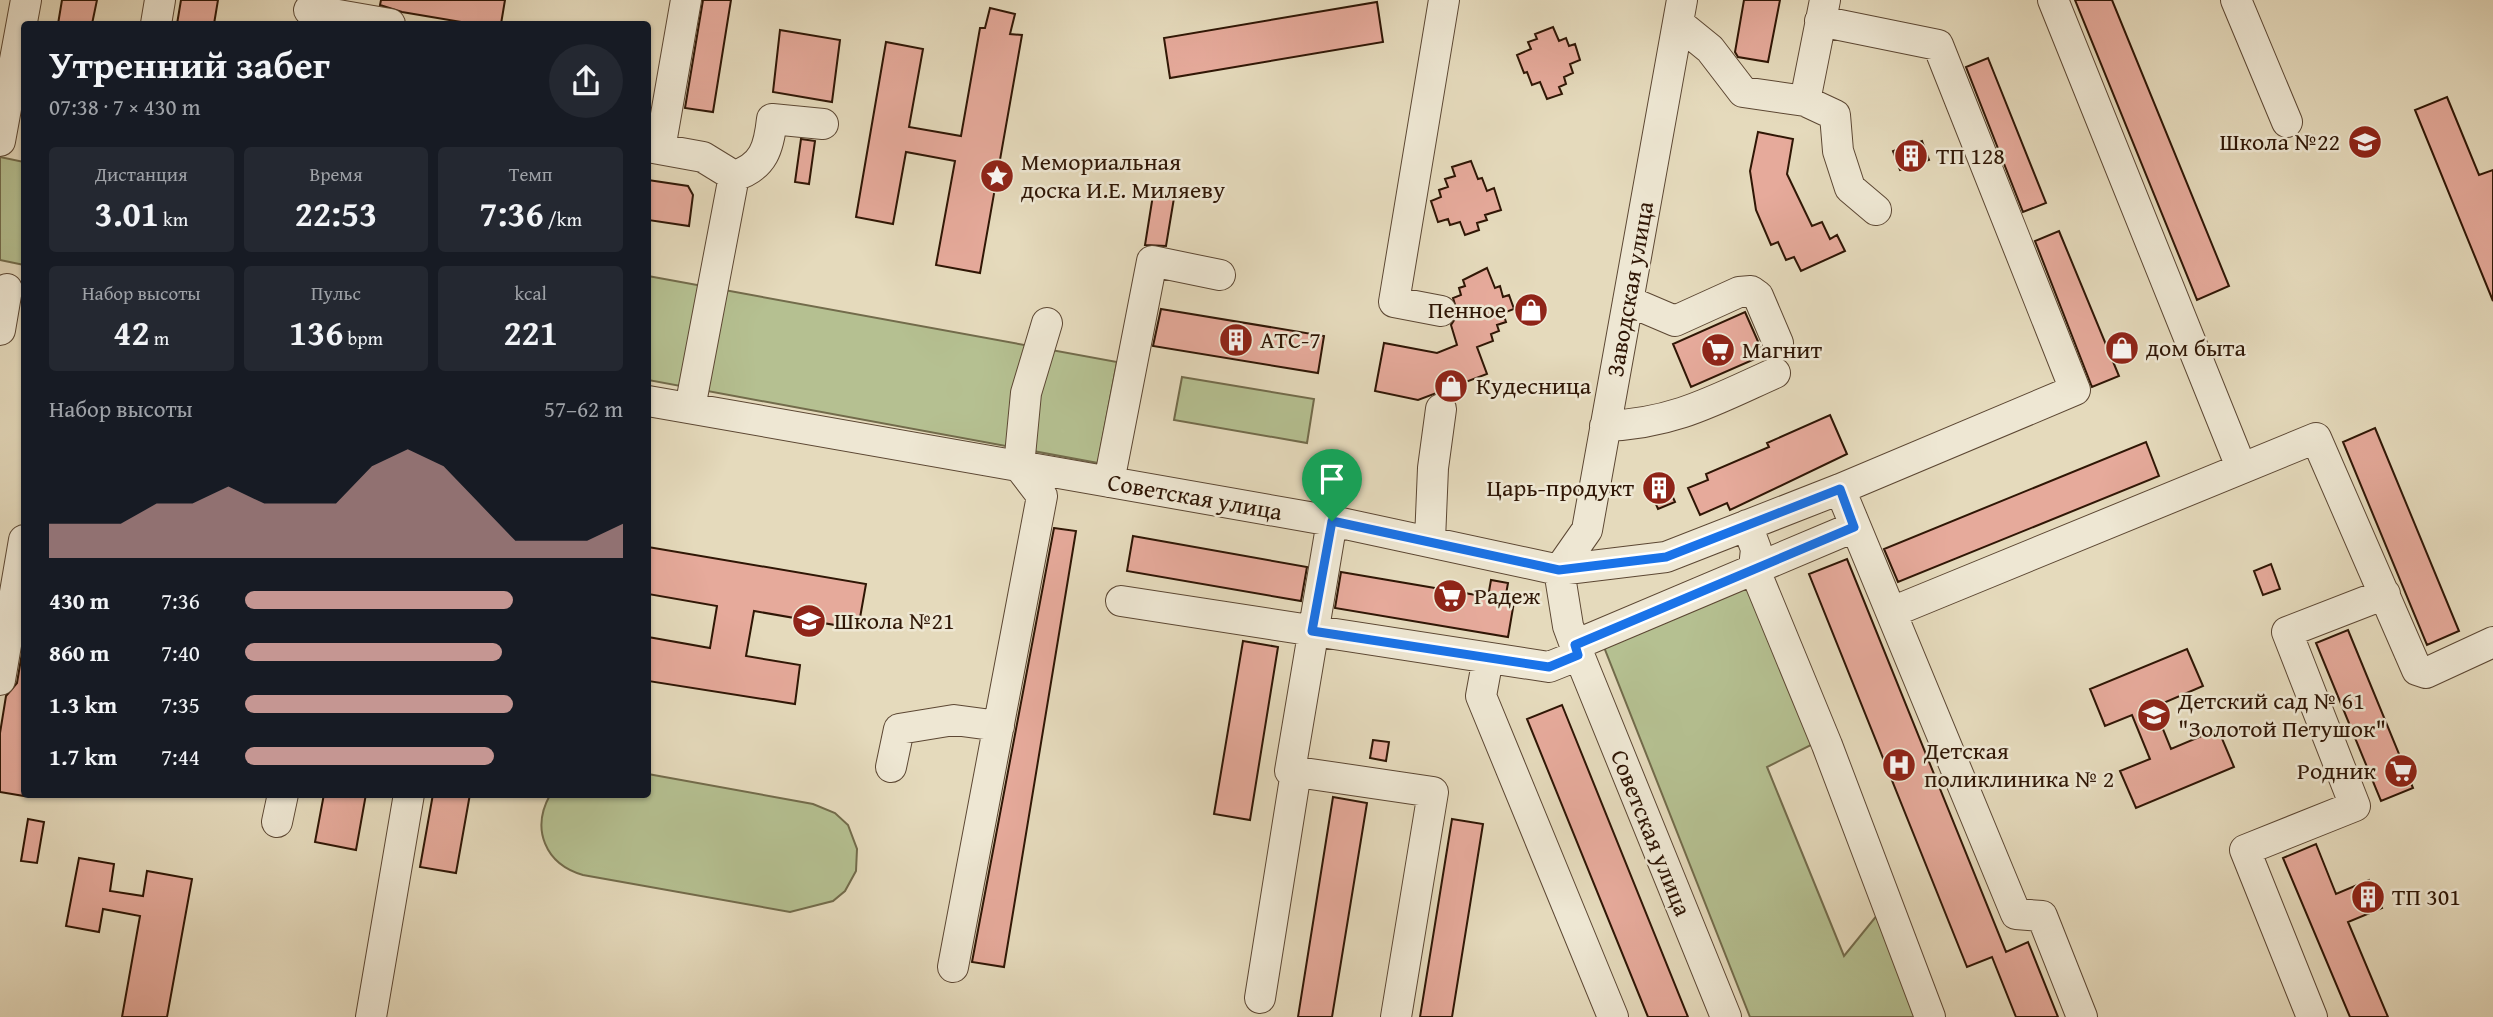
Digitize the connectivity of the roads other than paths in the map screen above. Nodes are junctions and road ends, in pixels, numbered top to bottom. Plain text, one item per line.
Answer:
1 (26, 0) edge
2 (160, 0) edge
3 (1444, 0) edge
4 (2053, 0) edge
5 (2236, 0) edge
6 (682, 1) edge
7 (309, 10) dead end
8 (1823, 11) edge
9 (1680, 12) edge
10 (22, 21) edge
11 (156, 21) edge
12 (373, 21) edge
13 (21, 27) edge
14 (1805, 102) junction
15 (2287, 122) dead end
16 (823, 124) dead end
17 (0, 141) edge
18 (654, 148) edge
19 (734, 176) junction
20 (1876, 210) dead end
21 (1220, 275) dead end
22 (10, 290) edge
23 (1628, 301) junction
24 (1441, 311) dead end
25 (1047, 323) dead end
26 (0, 330) edge
27 (1778, 343) dead end
28 (1775, 373) dead end
29 (651, 402) edge
30 (690, 408) junction
31 (1441, 409) dead end
32 (1605, 426) junction
33 (1019, 466) junction
34 (2241, 467) junction
35 (1109, 482) junction
36 (1840, 489) junction
37 (1332, 521) junction
38 (1747, 526) junction
39 (1854, 527) junction
40 (1430, 540) junction
41 (21, 558) edge
42 (1754, 568) junction
43 (1559, 570) junction
44 (2385, 594) junction
45 (1121, 601) dead end
46 (1892, 612) junction
47 (1312, 631) junction
48 (2493, 642) edge
49 (1577, 650) junction
50 (1488, 658) junction
51 (0, 680) edge
52 (999, 726) junction
53 (891, 767) dead end
54 (1296, 772) junction
55 (408, 798) edge
56 (953, 967) dead end
57 (1260, 998) dead end
58 (371, 1017) edge
59 (1396, 1017) edge
60 (1613, 1017) edge
61 (1726, 1017) edge
62 (1930, 1017) edge
63 (2082, 1017) edge
64 (2312, 1017) edge

1 - 10 street
2 - 11 street
3 - 24 street
4 - 34 street
5 - 15 street
6 - 18 street
7 - 12 street
8 - 14 street
8 - 36 street
9 - 14 street
9 - 23 street, Заводская улица
13 - 17 street
14 - 20 street
16 - 19 street
18 - 19 street
19 - 30 street
21 - 35 street
22 - 26 street
23 - 27 street
23 - 32 street, Заводская улица
25 - 33 street
28 - 32 street
29 - 30 street, Советская улица
30 - 33 street, Советская улица
31 - 40 street
32 - 43 street, Заводская улица
33 - 35 street, Советская улица
33 - 52 street
34 - 44 street
34 - 46 street
35 - 37 street, Советская улица
36 - 38 street
36 - 39 street
37 - 40 street, Советская улица
37 - 47 street
38 - 42 street
38 - 43 street
39 - 42 street
39 - 46 street
40 - 43 street, Советская улица
41 - 51 street
42 - 49 street
42 - 62 street
43 - 49 street, Советская улица
44 - 48 street
44 - 64 street
45 - 47 street
46 - 63 street
47 - 50 street
47 - 54 street
49 - 50 street
49 - 61 street, Советская улица
50 - 60 street
52 - 53 street
52 - 56 street
54 - 57 street
54 - 59 street
55 - 58 street

